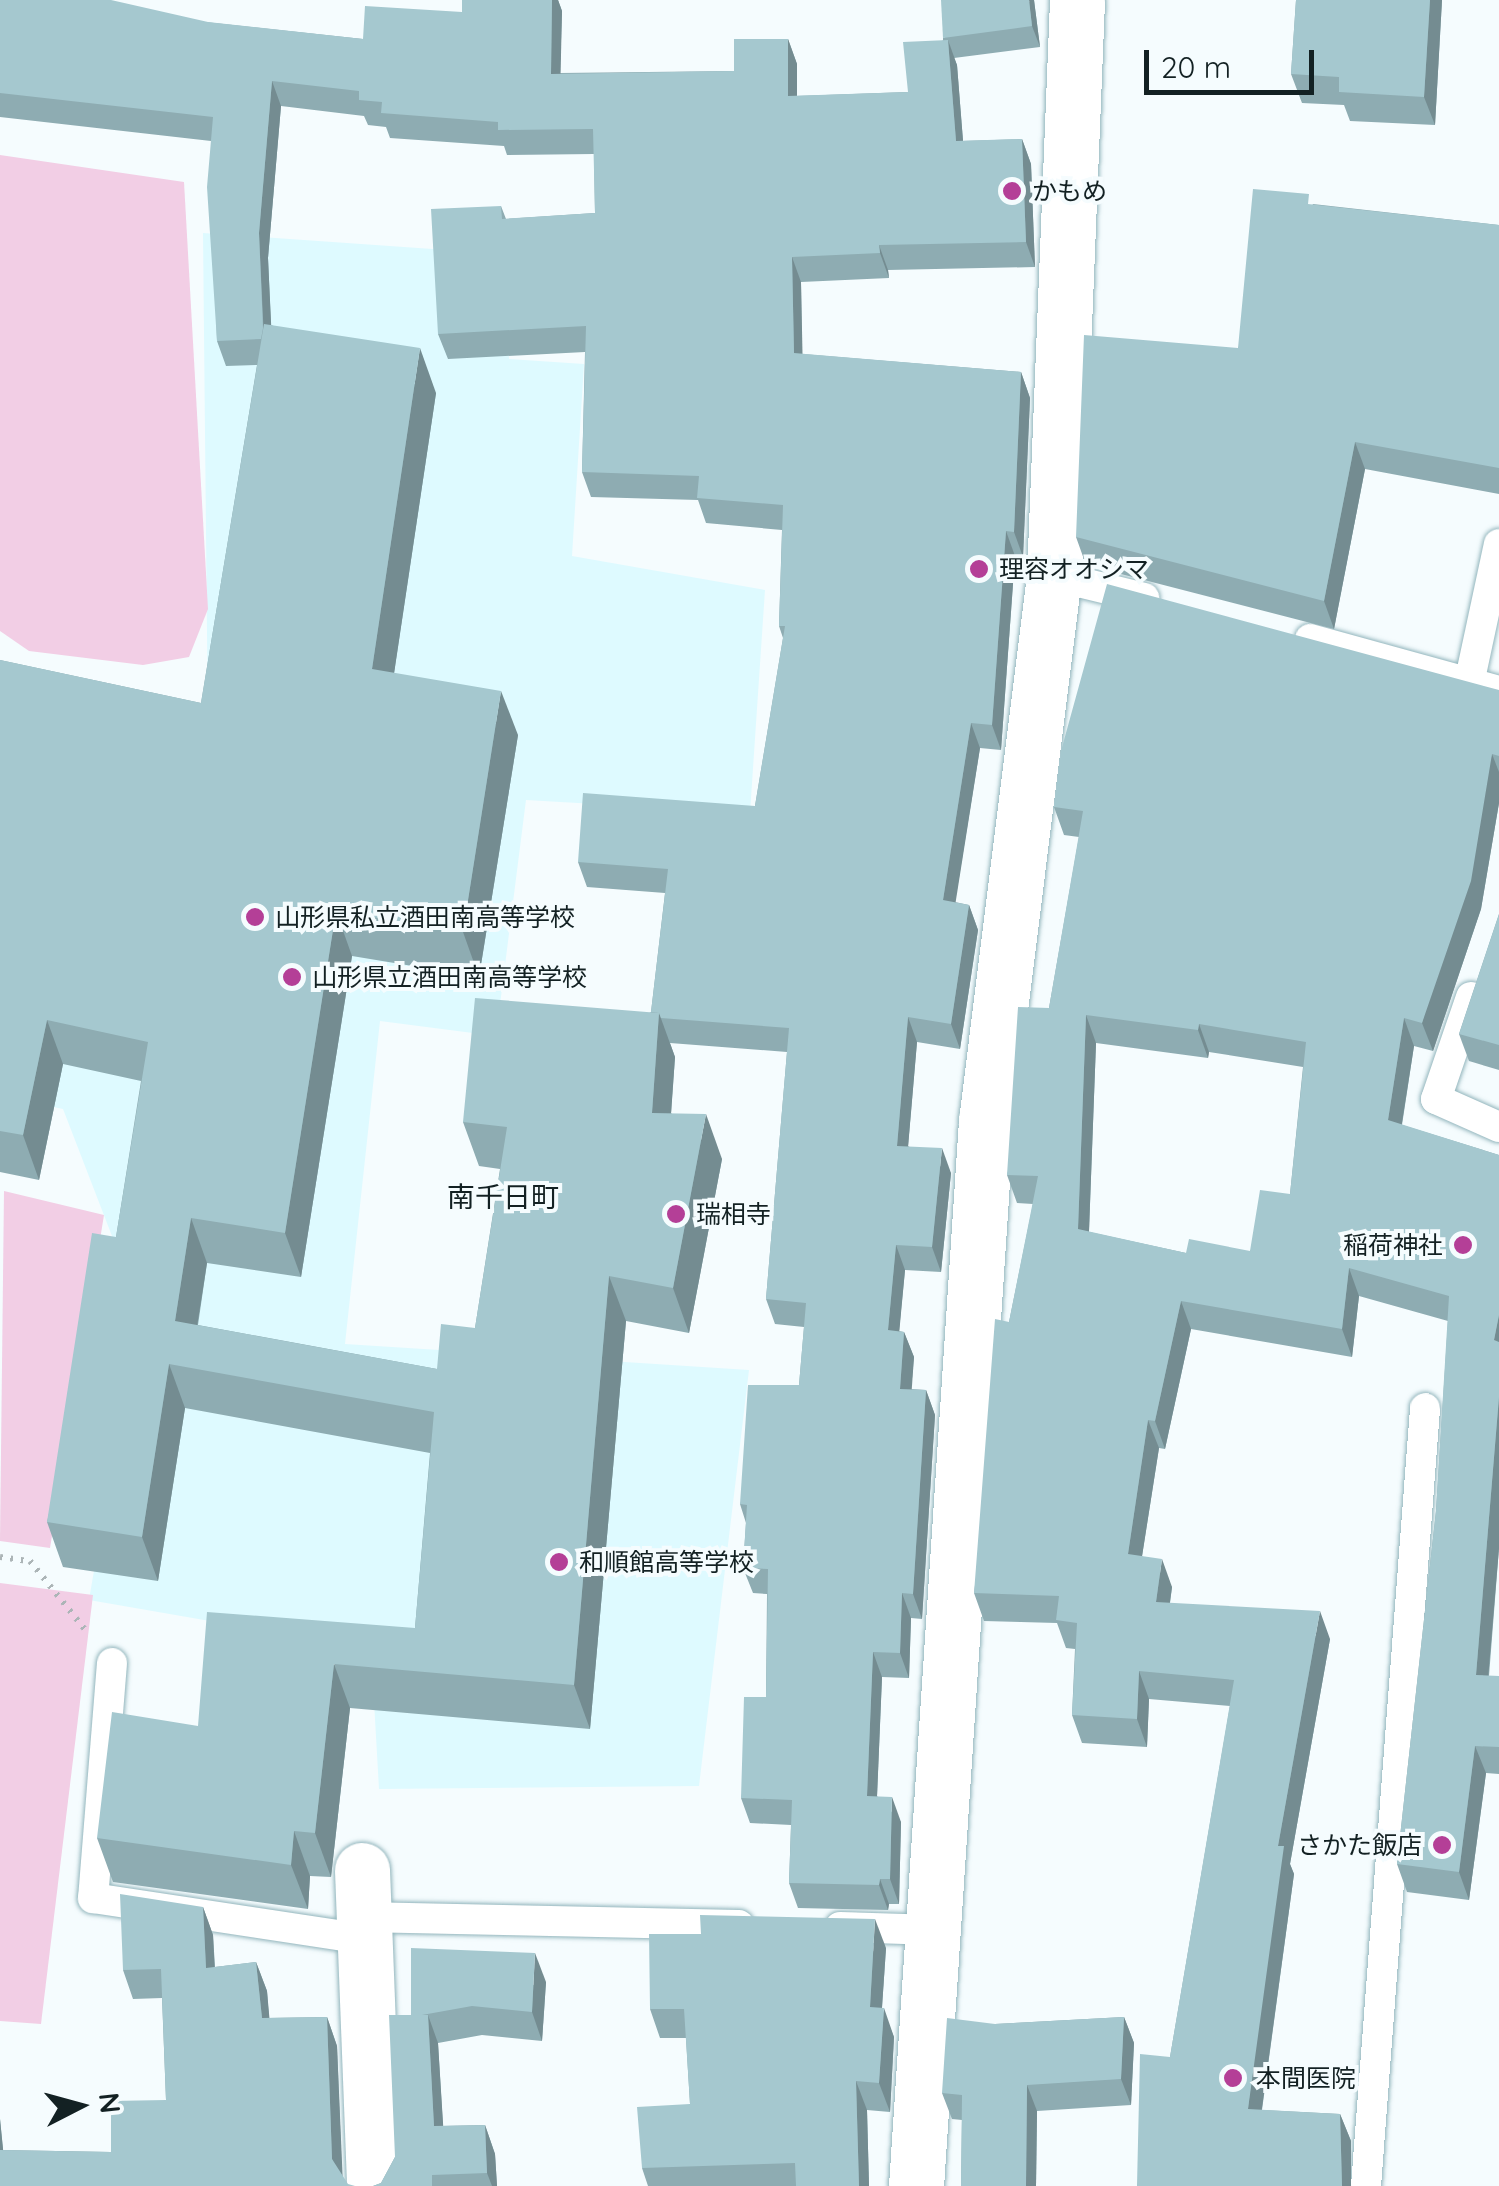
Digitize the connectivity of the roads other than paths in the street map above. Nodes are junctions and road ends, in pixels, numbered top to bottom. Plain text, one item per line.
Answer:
1 (1077, 0) edge
2 (1499, 544) edge
3 (1054, 576) junction
4 (1168, 604) edge
5 (1281, 632) edge
6 (1470, 679) junction
7 (1499, 691) edge
8 (1480, 970) edge
9 (1499, 1127) edge
10 (1425, 1408) dead end
11 (112, 1663) road end
12 (362, 1909) junction
13 (778, 1926) edge
14 (818, 1927) edge
15 (936, 1930) junction
16 (374, 2186) edge
17 (916, 2186) edge
18 (1366, 2186) edge

1 - 3 street
2 - 6 lane
3 - 4 lane
3 - 15 street
5 - 6 lane
6 - 7 lane
8 - 9 lane
10 - 18 lane
11 - 12 lane
12 - 13 lane
12 - 16 street
14 - 15 lane
15 - 17 street

